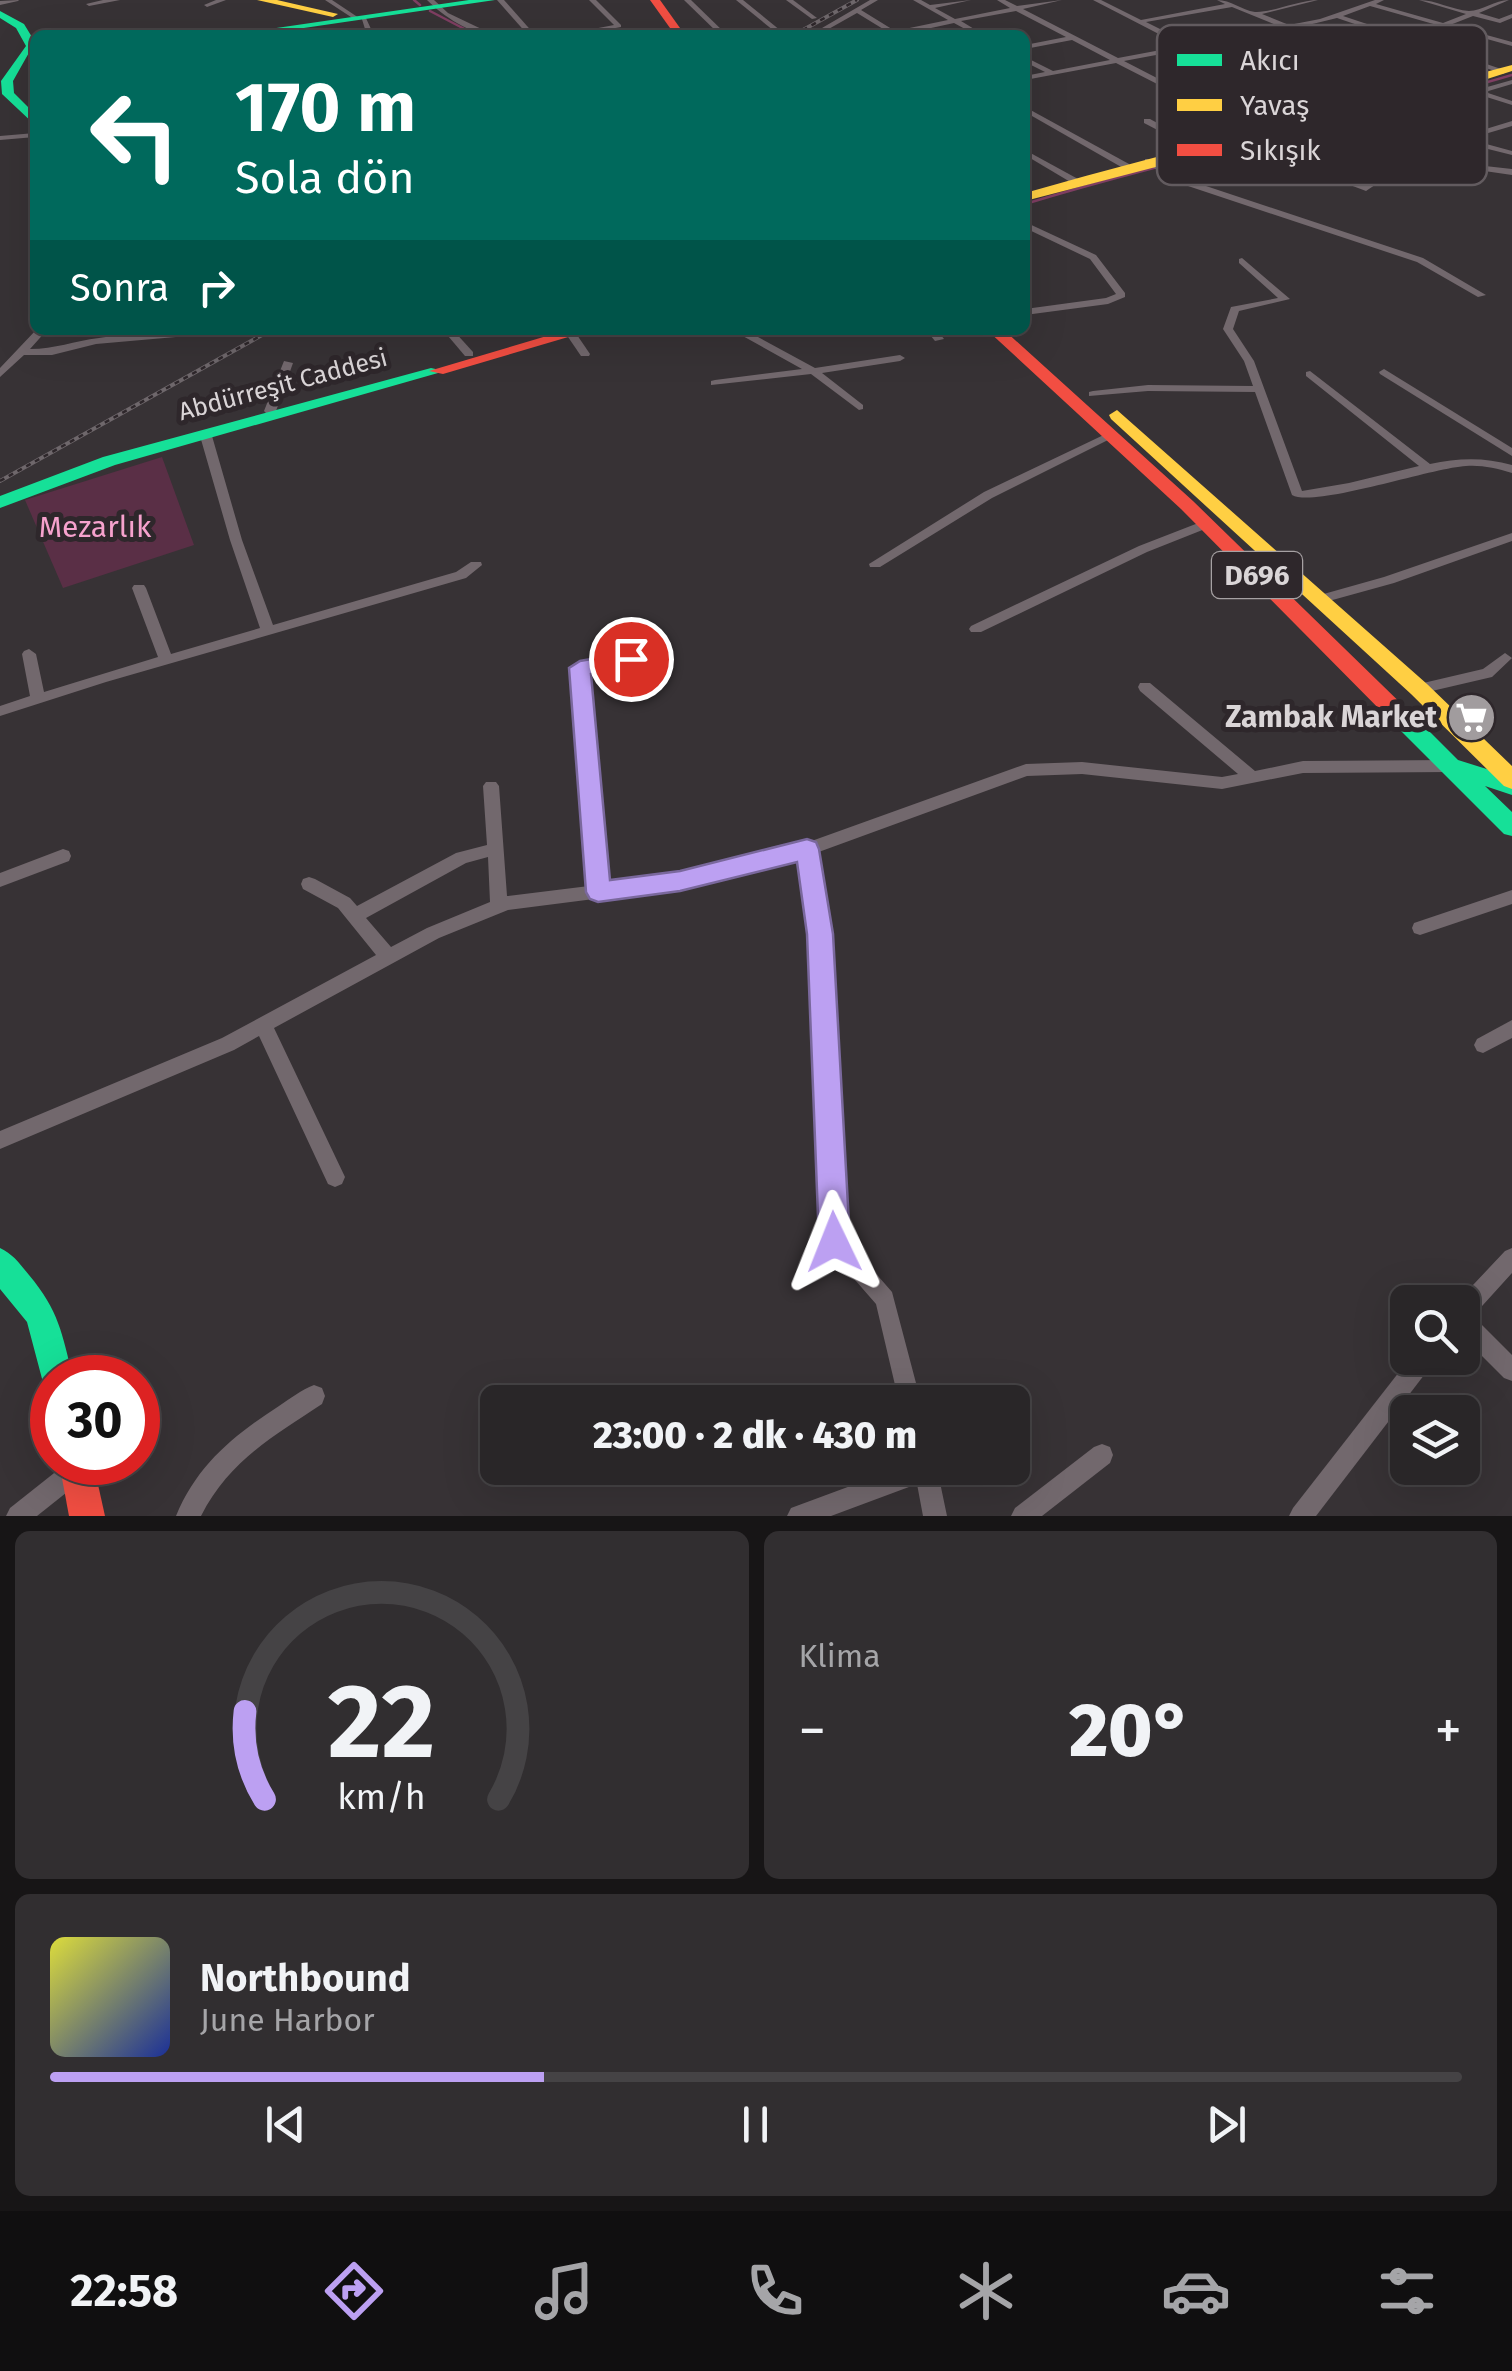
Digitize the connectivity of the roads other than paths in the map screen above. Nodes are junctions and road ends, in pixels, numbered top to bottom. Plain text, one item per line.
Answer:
1 (16, 0) edge
2 (117, 0) edge
3 (223, 0) edge
4 (328, 0) edge
5 (490, 0) edge
6 (500, 0) edge
7 (592, 0) edge
8 (641, 0) edge
9 (655, 0) edge
10 (687, 0) edge
11 (739, 0) edge
12 (789, 0) edge
13 (875, 0) edge
14 (916, 0) edge
15 (968, 0) edge
16 (1000, 0) edge
17 (1096, 0) edge
18 (1316, 0) edge
19 (1357, 0) edge
20 (1382, 0) edge
21 (1422, 0) edge
22 (1053, 1) edge
23 (1505, 1) edge
24 (271, 2) edge
25 (1227, 2) edge
26 (0, 4) edge
27 (88, 4) dead end
28 (434, 4) edge
29 (1370, 4) junction
30 (208, 5) dead end
31 (929, 7) junction
32 (1015, 9) junction
33 (856, 10) junction
34 (0, 14) edge
35 (1255, 14) junction
36 (1470, 14) junction
37 (1338, 16) junction
38 (1512, 16) edge
39 (814, 18) dead end
40 (952, 19) junction
41 (1142, 21) junction
42 (361, 23) edge
43 (1442, 24) junction
44 (1283, 25) edge
45 (1297, 25) edge
46 (1365, 25) edge
47 (1446, 25) edge
48 (1157, 28) edge
49 (270, 30) joint
50 (482, 30) edge
51 (527, 30) edge
52 (595, 30) edge
53 (660, 30) edge
54 (676, 30) edge
55 (719, 30) edge
56 (777, 30) edge
57 (822, 30) edge
58 (889, 30) edge
59 (911, 30) edge
60 (972, 30) edge
61 (1487, 37) edge
62 (30, 38) edge
63 (1071, 38) junction
64 (1512, 44) edge
65 (1030, 45) edge
66 (1157, 52) edge
67 (1115, 60) junction
68 (1030, 61) edge
69 (19, 62) edge
70 (1052, 73) junction
71 (1030, 77) edge
72 (1157, 82) edge
73 (1487, 95) edge
74 (1512, 103) edge
75 (1030, 114) edge
76 (30, 115) edge
77 (1146, 121) dead end
78 (1512, 123) edge
79 (1157, 127) edge
80 (1487, 131) edge
81 (30, 135) edge
82 (0, 138) edge
83 (1487, 147) edge
84 (1512, 153) edge
85 (1030, 155) edge
86 (1157, 163) edge
87 (1157, 163) edge
88 (1150, 165) junction
89 (1157, 168) edge
90 (1487, 169) edge
91 (1512, 172) edge
92 (1075, 181) junction
93 (1194, 185) edge
94 (1030, 196) edge
95 (1030, 227) edge
96 (1242, 261) dead end
97 (1481, 295) dead end
98 (1030, 311) edge
99 (37, 335) edge
100 (164, 335) edge
101 (452, 335) edge
102 (550, 335) edge
103 (553, 335) edge
104 (570, 335) edge
105 (746, 335) edge
106 (1001, 335) edge
107 (1023, 335) edge
108 (21, 352) junction
109 (469, 354) junction
110 (586, 354) dead end
111 (900, 358) dead end
112 (288, 363) dead end
113 (813, 371) junction
114 (1384, 372) dead end
115 (0, 374) edge
116 (1310, 374) dead end
117 (716, 383) dead end
118 (1260, 389) junction
119 (1093, 394) junction
120 (859, 407) dead end
121 (270, 411) junction
122 (1112, 434) junction
123 (206, 436) junction
124 (1512, 455) edge
125 (1496, 462) junction
126 (1429, 470) junction
127 (1512, 470) edge
128 (0, 499) edge
129 (1206, 524) junction
130 (1512, 537) edge
131 (476, 564) dead end
132 (875, 564) dead end
133 (140, 588) dead end
134 (1318, 600) junction
135 (976, 629) dead end
136 (268, 631) junction
137 (29, 654) dead end
138 (1505, 658) dead end
139 (166, 659) junction
140 (631, 659) dead end
141 (1145, 686) dead end
142 (1419, 690) junction
143 (38, 699) junction
144 (0, 711) edge
145 (1450, 766) junction
146 (1252, 777) junction
147 (1512, 783) edge
148 (492, 786) dead end
149 (1512, 827) edge
150 (495, 849) junction
151 (807, 849) junction
152 (63, 856) dead end
153 (0, 880) edge
154 (309, 884) dead end
155 (598, 892) junction
156 (1512, 897) edge
157 (499, 906) junction
158 (354, 916) junction
159 (1420, 928) dead end
160 (388, 957) junction
161 (264, 1024) junction
162 (1512, 1028) edge
163 (1483, 1045) dead end
164 (0, 1140) edge
165 (335, 1177) dead end
166 (1512, 1258) edge
167 (0, 1264) edge
168 (1480, 1296) edge
169 (1480, 1336) edge
170 (51, 1355) edge
171 (1512, 1370) edge
172 (1409, 1375) edge
173 (906, 1385) edge
174 (314, 1396) dead end
175 (1102, 1455) dead end
176 (55, 1485) edge
177 (81, 1485) edge
178 (881, 1485) edge
179 (929, 1485) edge
180 (18, 1516) edge
181 (87, 1516) edge
182 (188, 1516) edge
183 (799, 1516) edge
184 (935, 1516) edge
185 (1023, 1516) edge
186 (1301, 1516) edge

1 - 26 street
2 - 27 street
3 - 30 street
4 - 42 street
5 - 28 main road
6 - 51 street
7 - 52 street
8 - 53 main road
9 - 54 main road
10 - 55 street
11 - 56 street
12 - 39 street
13 - 33 street
14 - 31 street
15 - 31 street
16 - 32 street
17 - 41 street
18 - 35 street
19 - 29 street
20 - 29 street
21 - 36 street
22 - 32 street
23 - 36 street
24 - 42 main road
24 - 49 main road
25 - 35 street
25 - 41 street
28 - 42 main road
28 - 50 street
29 - 37 street
29 - 43 street
31 - 40 street
32 - 40 street
32 - 63 street
33 - 57 street
33 - 58 street
34 - 62 main road
35 - 44 street
36 - 38 street
36 - 43 street
37 - 45 street
37 - 46 street
40 - 59 street
40 - 60 street
41 - 48 street
42 - 49 main road
43 - 47 street
61 - 64 street
63 - 65 street
63 - 67 street
66 - 67 street
67 - 70 street
67 - 72 street
68 - 70 street
69 - 76 main road
70 - 71 street
73 - 74 street
75 - 88 street
77 - 79 street
78 - 80 street
81 - 82 street
83 - 84 street
85 - 92 street
86 - 88 street
87 - 88 main road
88 - 89 street
88 - 92 main road
90 - 91 street
92 - 94 main road
93 - 97 street
95 - 98 street
96 - 118 street
99 - 108 street
100 - 108 street
101 - 109 street
102 - 109 main road, Abdürreşit Caddesi
103 - 123 main road, Abdürreşit Caddesi
104 - 110 street
105 - 113 street
106 - 122 main road, D696
107 - 119 main road, D696
108 - 115 street
109 - 121 main road, Abdürreşit Caddesi
111 - 113 street
112 - 121 street
113 - 117 street
113 - 120 street
114 - 124 street
116 - 126 street
118 - 119 street
118 - 126 street
119 - 134 main road, D696
121 - 128 main road, Abdürreşit Caddesi
122 - 129 main road, D696
122 - 132 street
123 - 128 main road, Abdürreşit Caddesi
123 - 136 street
124 - 125 street
125 - 126 street
125 - 127 street
129 - 135 street
129 - 145 main road, D696
130 - 134 street
131 - 136 street
133 - 139 street
134 - 142 main road, D696
136 - 139 street
137 - 143 street
138 - 142 street
139 - 143 street
140 - 155 street
141 - 146 street
142 - 147 main road, D696
143 - 144 street
145 - 146 street
145 - 147 main road
145 - 149 main road, D696
146 - 151 street
148 - 150 street
150 - 157 street
150 - 158 street
151 - 155 street
151 - 173 street
152 - 153 street
154 - 158 street
155 - 157 street
156 - 159 street
157 - 160 street
158 - 160 street
160 - 161 street
161 - 164 street
161 - 165 street
162 - 163 street
166 - 168 street
167 - 170 main road
169 - 171 street
172 - 186 street
174 - 182 street
175 - 185 street
176 - 180 street
177 - 181 main road
178 - 183 street
179 - 184 street

